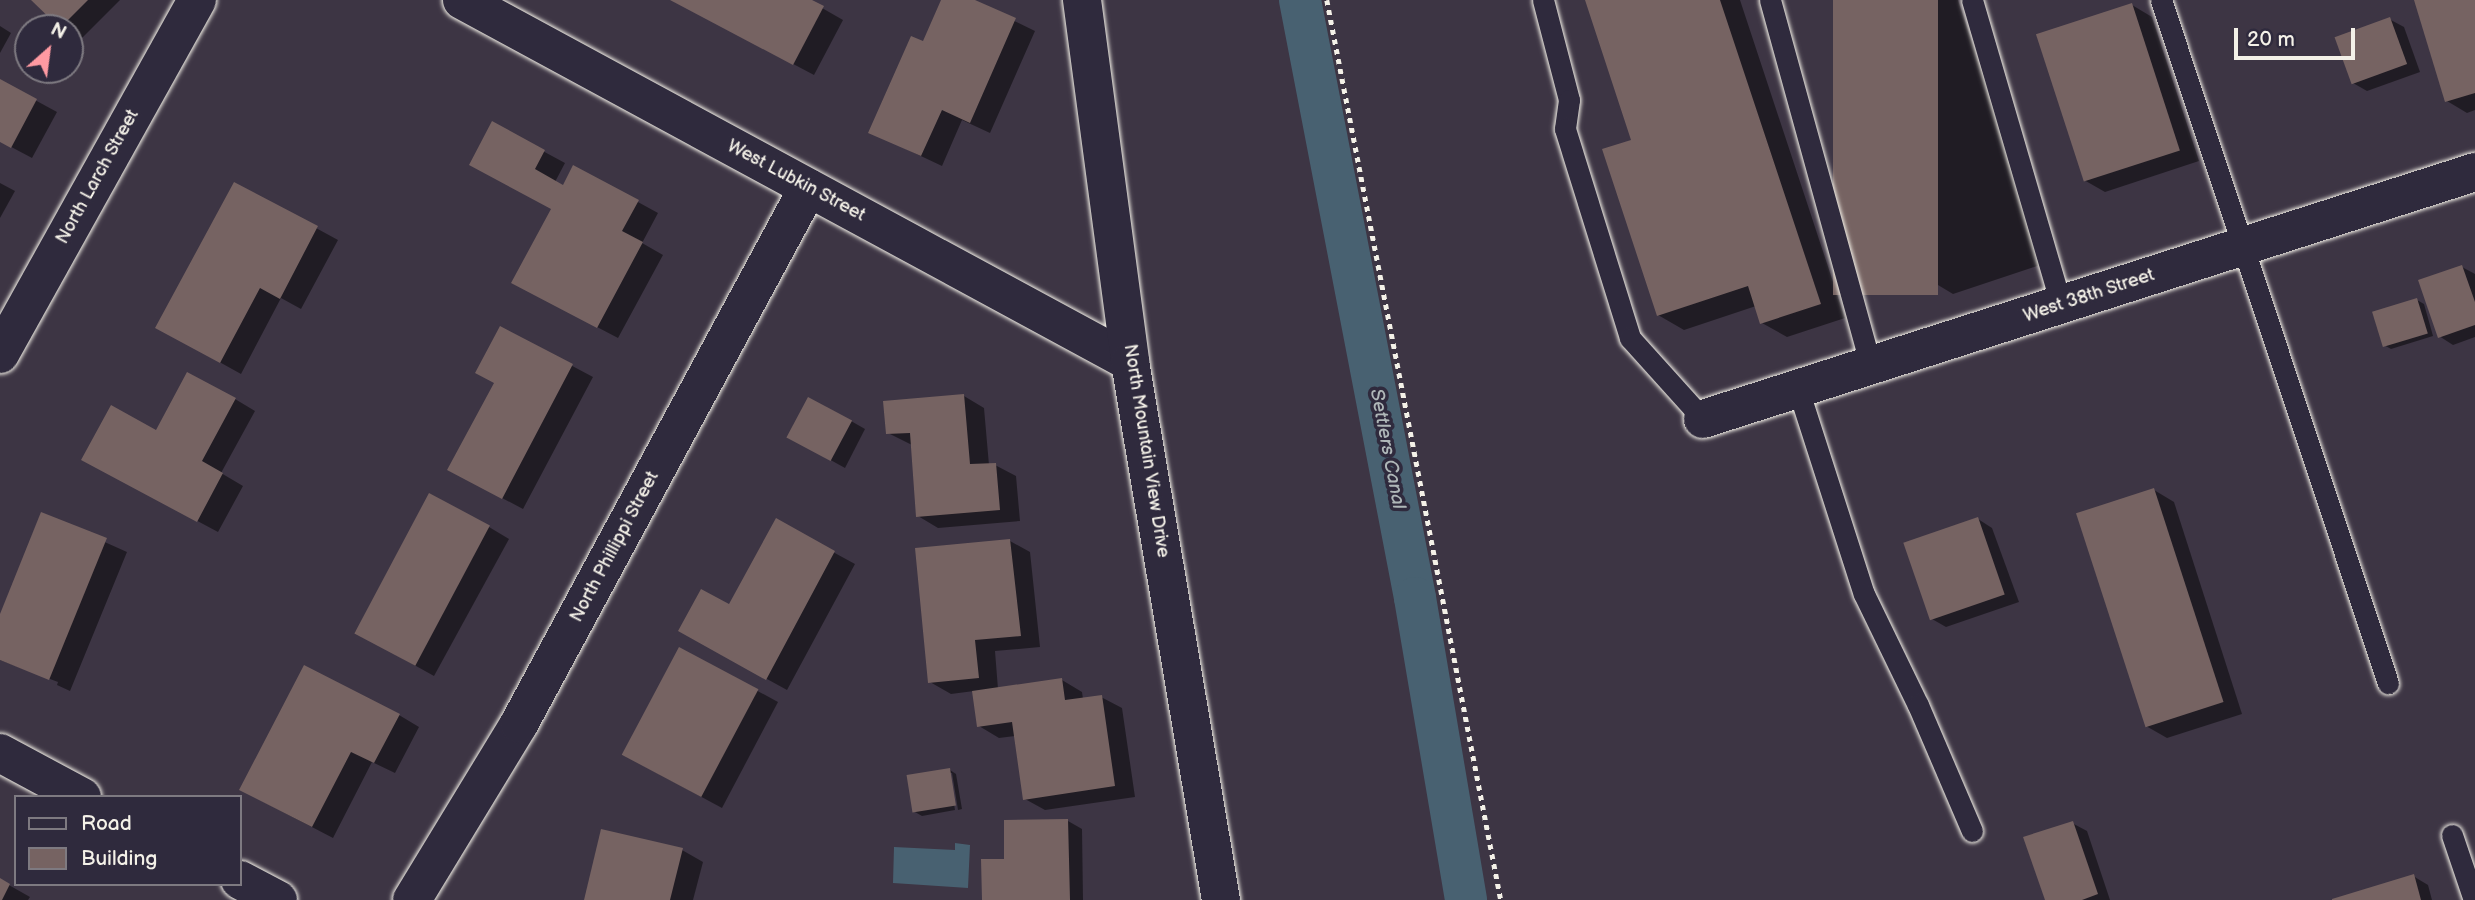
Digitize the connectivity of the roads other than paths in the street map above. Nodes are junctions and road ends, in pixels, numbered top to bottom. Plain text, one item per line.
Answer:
1 (197, 0) edge
2 (461, 0) edge
3 (1082, 0) edge
4 (1543, 0) edge
5 (1770, 0) edge
6 (1972, 0) edge
7 (2161, 0) edge
8 (2475, 172) edge
9 (808, 188) junction
10 (2242, 247) junction
11 (2061, 304) junction
12 (0, 355) edge
13 (1130, 362) junction
14 (1871, 366) junction
15 (1798, 389) junction
16 (1703, 419) joint
17 (2388, 683) dead end
18 (0, 754) edge
19 (78, 795) edge
20 (1972, 831) dead end
21 (2452, 835) dead end
22 (242, 881) edge
23 (278, 900) edge
24 (412, 900) edge
25 (1221, 900) edge
26 (2474, 900) edge

1 - 12 street, North Larch Street
2 - 9 street, West Lubkin Street
3 - 13 street, North Mountain View Drive
4 - 16 lane
5 - 14 lane
6 - 11 lane
7 - 10 lane
8 - 10 street, West 38th Street
9 - 13 street, West Lubkin Street
9 - 24 street, North Phillippi Street
10 - 11 street, West 38th Street
10 - 17 lane
11 - 14 street, West 38th Street
13 - 25 street, North Mountain View Drive
14 - 15 street, West 38th Street
15 - 16 street, West 38th Street
15 - 20 lane
18 - 19 street
21 - 26 lane
22 - 23 street

